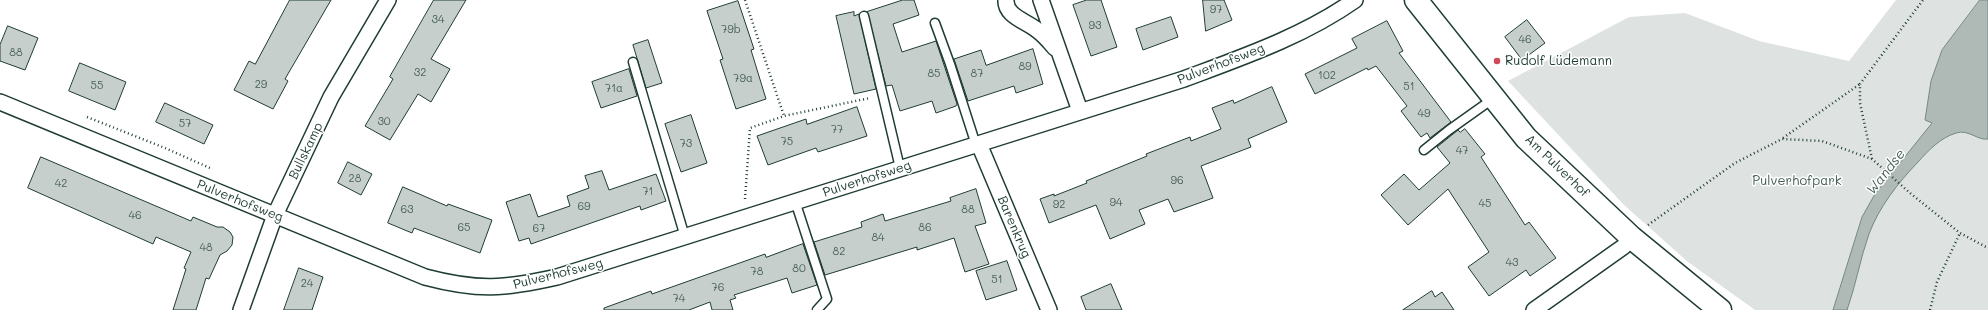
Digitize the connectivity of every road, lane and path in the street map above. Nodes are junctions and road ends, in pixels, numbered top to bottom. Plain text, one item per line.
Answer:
1 (388, 0) edge
2 (745, 0) edge
3 (1006, 0) edge
4 (1041, 0) edge
5 (1355, 0) edge
6 (1416, 0) edge
7 (1923, 0) edge
8 (864, 16) dead end
9 (935, 23) dead end
10 (1060, 54) junction
11 (633, 62) dead end
12 (1860, 84) junction
13 (885, 96) junction
14 (1494, 98) junction
15 (0, 102) edge
16 (1080, 111) junction
17 (784, 116) junction
18 (1782, 139) junction
19 (977, 145) junction
20 (1424, 150) dead end
21 (1872, 159) junction
22 (900, 168) junction
23 (745, 200) dead end
24 (795, 201) junction
25 (275, 215) junction
26 (1960, 233) junction
27 (685, 237) junction
28 (1632, 238) junction
29 (1988, 249) edge
30 (241, 310) edge
31 (818, 310) edge
32 (1049, 310) edge
33 (1534, 310) edge
34 (1720, 310) edge
35 (1930, 310) edge

1 - 25 street, Bullskamp
2 - 17 path
3 - 10 street
4 - 10 street
5 - 16 street, Pulverhofsweg
6 - 14 street, Am Pulverhof
7 - 12 path
8 - 13 lane
9 - 19 lane
10 - 16 street
11 - 27 lane
12 - 18 path
12 - 21 path
13 - 17 path
13 - 22 lane
14 - 20 lane
14 - 28 street, Am Pulverhof
15 - 25 street, Pulverhofsweg
16 - 19 street, Pulverhofsweg
17 - 23 path
18 - 21 path
18 - 28 path
19 - 22 street, Pulverhofsweg
19 - 32 street, Barenkrug
21 - 26 path
22 - 24 street, Pulverhofsweg
24 - 27 street, Pulverhofsweg
24 - 31 lane
25 - 27 street, Pulverhofsweg
25 - 30 street, Bullskamp
26 - 29 path
26 - 35 path
28 - 33 street
28 - 34 street, Am Pulverhof

